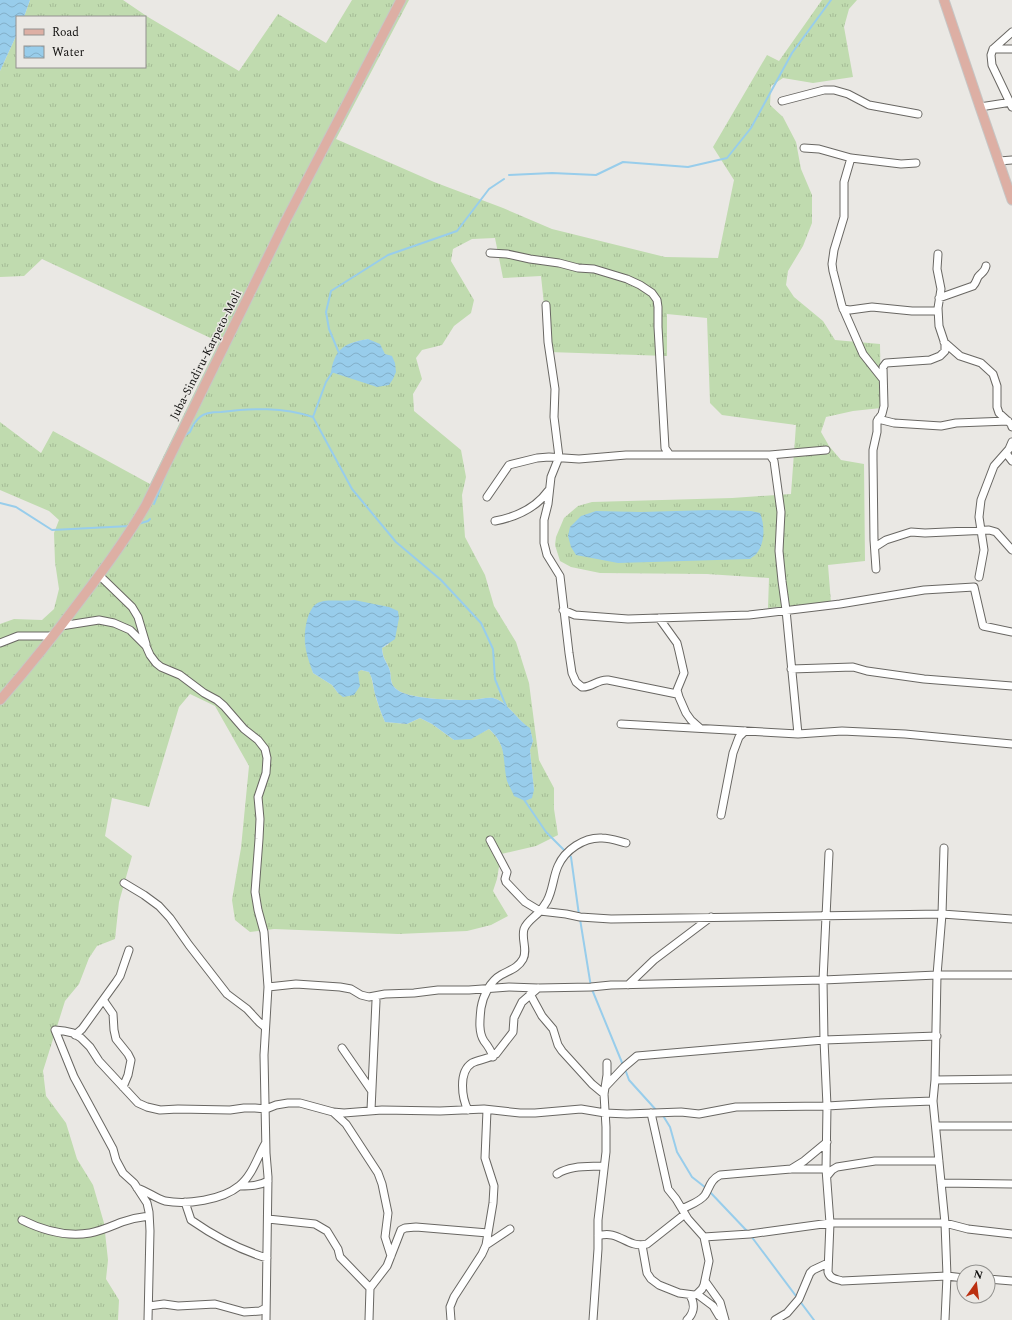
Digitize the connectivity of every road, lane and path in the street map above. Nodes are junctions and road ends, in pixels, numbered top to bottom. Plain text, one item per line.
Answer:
1 (402, 0) edge
2 (944, 0) edge
3 (1012, 32) edge
4 (993, 49) junction
5 (1012, 49) edge
6 (782, 101) dead end
7 (1011, 104) edge
8 (980, 107) junction
9 (918, 114) dead end
10 (804, 148) dead end
11 (851, 158) junction
12 (1012, 160) edge
13 (999, 161) junction
14 (916, 163) dead end
15 (1012, 200) edge
16 (490, 253) dead end
17 (938, 254) dead end
18 (986, 266) dead end
19 (939, 298) junction
20 (546, 306) dead end
21 (843, 309) junction
22 (938, 312) junction
23 (944, 342) junction
24 (940, 356) junction
25 (960, 356) junction
26 (883, 378) junction
27 (878, 419) junction
28 (1010, 424) edge
29 (1012, 442) edge
30 (826, 450) dead end
31 (1006, 453) junction
32 (670, 455) junction
33 (770, 455) junction
34 (559, 457) junction
35 (1012, 461) edge
36 (549, 490) junction
37 (487, 497) dead end
38 (495, 521) dead end
39 (981, 531) junction
40 (875, 547) junction
41 (1012, 550) edge
42 (876, 569) dead end
43 (99, 575) junction
44 (979, 577) dead end
45 (563, 610) junction
46 (786, 610) junction
47 (660, 618) junction
48 (61, 626) junction
49 (1012, 632) edge
50 (53, 636) junction
51 (0, 643) edge
52 (146, 646) junction
53 (791, 669) junction
54 (1012, 686) edge
55 (677, 694) junction
56 (0, 700) edge
57 (621, 724) dead end
58 (700, 728) junction
59 (745, 731) junction
60 (798, 734) junction
61 (1012, 744) edge
62 (720, 815) dead end
63 (490, 840) dead end
64 (626, 843) dead end
65 (944, 848) dead end
66 (829, 853) dead end
67 (124, 883) dead end
68 (540, 911) junction
69 (942, 914) junction
70 (826, 916) junction
71 (711, 917) junction
72 (1012, 919) edge
73 (129, 950) dead end
74 (1012, 974) edge
75 (937, 975) junction
76 (823, 980) junction
77 (628, 985) junction
78 (268, 987) junction
79 (488, 988) junction
80 (538, 988) junction
81 (530, 994) junction
82 (104, 1001) junction
83 (376, 1001) dead end
84 (265, 1027) junction
85 (75, 1035) junction
86 (937, 1036) junction
87 (824, 1040) junction
88 (342, 1048) dead end
89 (493, 1056) junction
90 (607, 1063) dead end
91 (1012, 1079) edge
92 (935, 1080) junction
93 (123, 1086) junction
94 (606, 1086) junction
95 (371, 1090) junction
96 (604, 1094) junction
97 (933, 1101) junction
98 (827, 1106) junction
99 (266, 1109) junction
100 (371, 1110) junction
101 (468, 1110) junction
102 (487, 1110) junction
103 (333, 1112) junction
104 (605, 1113) junction
105 (650, 1113) junction
106 (936, 1126) junction
107 (1012, 1126) edge
108 (827, 1142) junction
109 (266, 1144) junction
110 (939, 1161) junction
111 (604, 1166) junction
112 (791, 1169) junction
113 (826, 1173) junction
114 (557, 1174) dead end
115 (268, 1181) junction
116 (941, 1183) junction
117 (1012, 1184) edge
118 (240, 1186) junction
119 (137, 1188) junction
120 (185, 1202) junction
121 (683, 1211) junction
122 (150, 1216) junction
123 (268, 1219) junction
124 (22, 1220) dead end
125 (830, 1223) junction
126 (945, 1223) junction
127 (510, 1229) dead end
128 (488, 1233) junction
129 (1012, 1234) edge
130 (598, 1236) junction
131 (704, 1237) junction
132 (486, 1245) junction
133 (642, 1246) junction
134 (391, 1256) junction
135 (267, 1258) junction
136 (828, 1262) junction
137 (947, 1276) junction
138 (956, 1277) edge
139 (996, 1280) edge
140 (1012, 1281) edge
141 (705, 1282) junction
142 (370, 1288) junction
143 (693, 1294) junction
144 (149, 1306) junction
145 (266, 1308) junction
146 (148, 1320) edge
147 (266, 1320) edge
148 (369, 1320) edge
149 (450, 1320) edge
150 (593, 1320) edge
151 (687, 1320) edge
152 (724, 1320) edge
153 (775, 1320) edge
154 (945, 1320) edge

1 - 43 main road, Juba-Sindiru-Karpeto-Moli
2 - 8 main road
3 - 4 street
4 - 5 street
4 - 7 street
6 - 9 street
7 - 8 street
8 - 13 main road
10 - 11 street
11 - 14 street
11 - 21 street
12 - 13 street
13 - 15 main road
16 - 32 street
17 - 19 street
18 - 19 street
19 - 22 street
20 - 34 street
21 - 22 street
21 - 26 street
22 - 23 street
23 - 24 street
23 - 25 street
24 - 25 street
24 - 26 street
25 - 28 street
26 - 27 street
27 - 28 street
27 - 40 street
29 - 31 street
30 - 33 street
31 - 35 street
31 - 39 street
32 - 33 street
32 - 34 street
33 - 46 street
34 - 36 street
34 - 37 street
36 - 38 street
36 - 45 street
39 - 40 street
39 - 41 street
39 - 44 street
40 - 42 street
43 - 48 main road, Juba-Sindiru-Karpeto-Moli
43 - 52 street
45 - 47 street
45 - 55 street
46 - 47 street
46 - 49 street
46 - 53 street
47 - 55 street
48 - 50 main road, Juba-Sindiru-Karpeto-Moli
48 - 52 street
50 - 51 street
50 - 56 main road, Juba-Sindiru-Karpeto-Moli
52 - 78 street
53 - 54 street
53 - 60 street
55 - 58 street
57 - 58 street
58 - 59 street
59 - 60 street
59 - 62 street
60 - 61 street
63 - 68 street
64 - 68 street
65 - 69 street
66 - 70 street
67 - 84 street
68 - 71 street
68 - 79 street
69 - 70 street
69 - 72 street
69 - 75 street
70 - 71 street
70 - 76 street
71 - 77 street
73 - 82 street
74 - 75 street
75 - 76 street
75 - 86 street
76 - 77 street
76 - 87 street
77 - 80 street
78 - 79 street
78 - 84 street
79 - 80 street
79 - 89 street
80 - 81 street
81 - 89 street
81 - 96 street
82 - 85 street
82 - 93 street
83 - 95 street
84 - 99 street
85 - 93 street
85 - 119 street
86 - 87 street
86 - 92 street
87 - 94 street
87 - 98 street
88 - 95 street
89 - 101 street
90 - 94 street
91 - 92 street
92 - 97 street
93 - 99 street
94 - 96 street
95 - 100 street
96 - 104 street
97 - 98 street
97 - 106 street
98 - 105 street
98 - 108 street
99 - 103 street
99 - 109 street
100 - 101 street
100 - 103 street
101 - 102 street
102 - 104 street
102 - 128 street
103 - 134 street
104 - 105 street
104 - 111 street
105 - 121 street
106 - 107 street
106 - 110 street
108 - 112 street
108 - 113 street
109 - 115 street
109 - 118 street
110 - 113 street
110 - 116 street
111 - 114 street
111 - 130 street
112 - 113 street
112 - 121 street
113 - 125 street
115 - 118 street
115 - 123 street
116 - 117 street
116 - 126 street
118 - 120 street
119 - 120 street
119 - 122 street
120 - 135 street
121 - 131 street
121 - 133 street
122 - 124 street
122 - 144 street
123 - 135 street
123 - 142 street
125 - 126 street
125 - 131 street
125 - 136 street
126 - 129 street
126 - 137 street
127 - 132 street
128 - 132 street
128 - 134 street
130 - 133 street
130 - 150 street
131 - 141 street
132 - 149 street
133 - 143 street
134 - 142 street
135 - 145 street
136 - 137 street
136 - 153 street
137 - 138 street
137 - 154 street
139 - 140 street
141 - 143 street
141 - 152 street
142 - 148 street
143 - 151 street
143 - 152 street
144 - 145 street
144 - 146 street
145 - 147 street

